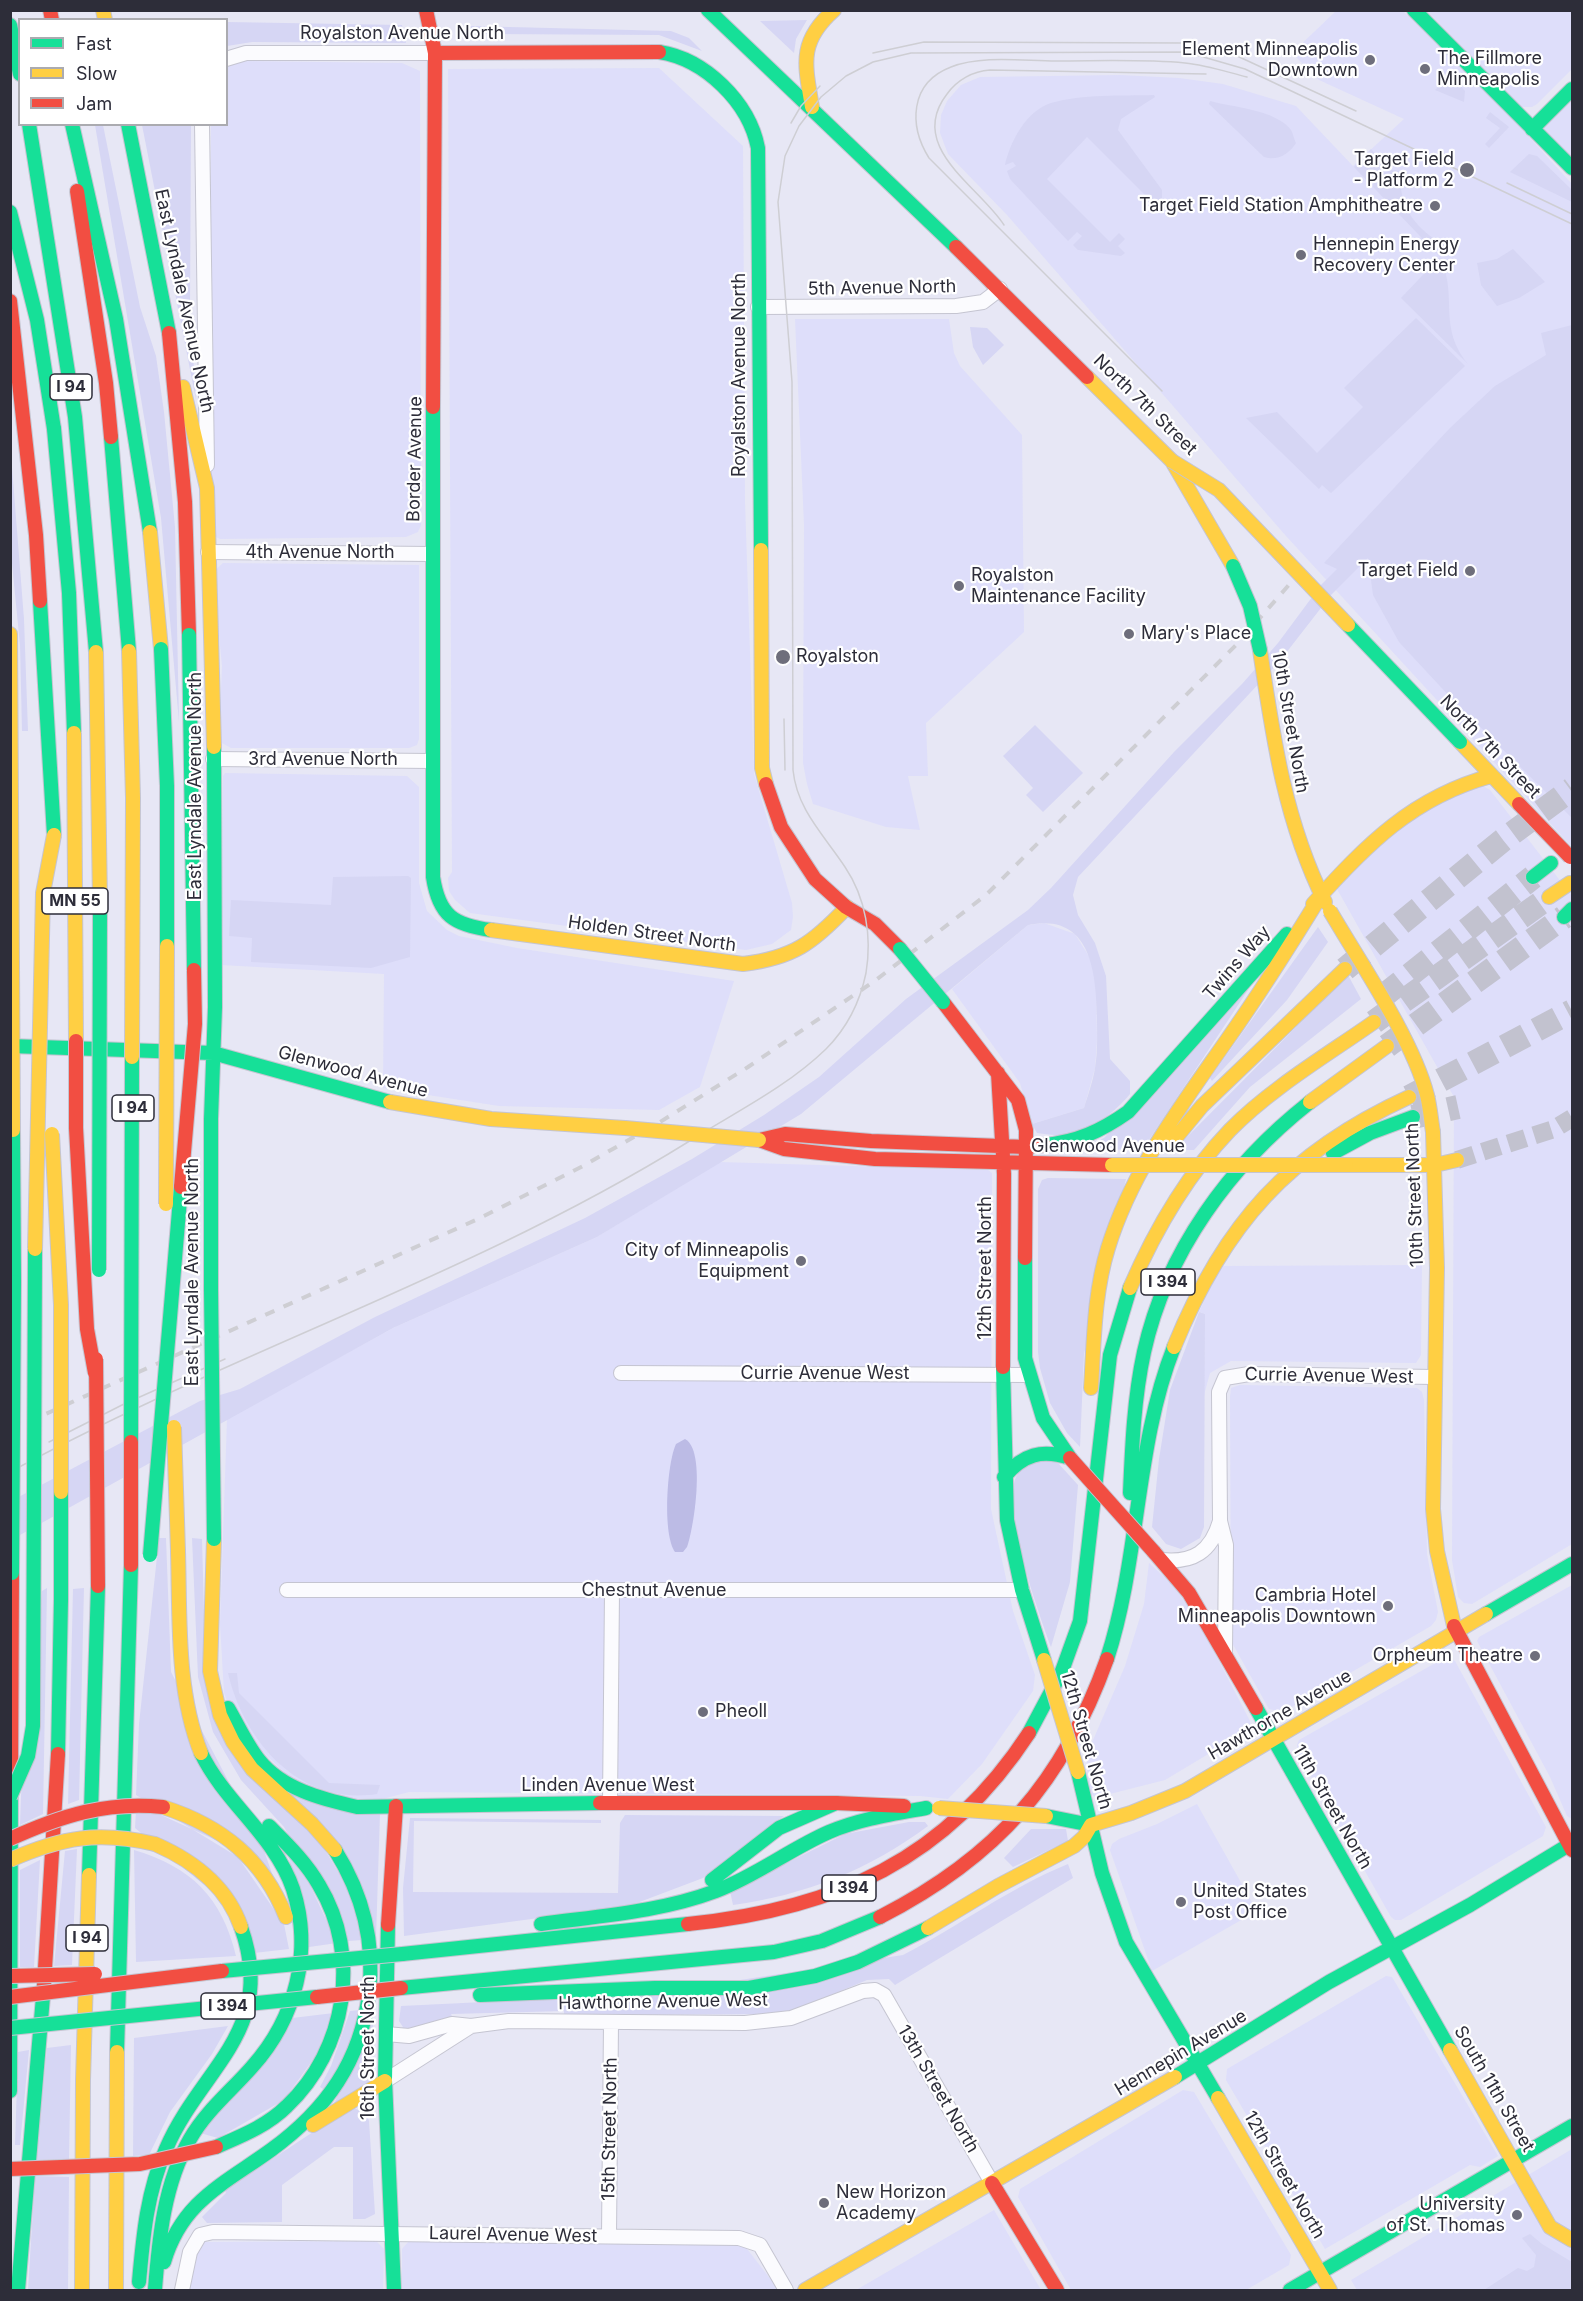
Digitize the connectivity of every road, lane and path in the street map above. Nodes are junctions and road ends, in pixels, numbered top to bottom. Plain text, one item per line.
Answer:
1 (426, 10) edge
2 (708, 10) edge
3 (834, 10) edge
4 (1414, 10) edge
5 (10, 25) edge
6 (435, 52) junction
7 (228, 58) edge
8 (18, 64) edge
9 (1572, 89) edge
10 (812, 107) junction
11 (29, 126) edge
12 (71, 126) edge
13 (72, 126) edge
14 (128, 126) edge
15 (202, 126) edge
16 (1533, 129) junction
17 (1572, 168) edge
18 (10, 212) edge
19 (1000, 289) junction
20 (10, 301) edge
21 (758, 308) junction
22 (169, 333) junction
23 (1172, 461) junction
24 (207, 488) junction
25 (208, 552) junction
26 (432, 554) junction
27 (10, 634) edge
28 (213, 759) junction
29 (432, 761) junction
30 (1491, 776) junction
31 (54, 835) junction
32 (1572, 860) edge
33 (1551, 863) dead end
34 (1533, 877) tunnel mouth
35 (1570, 883) dead end
36 (1321, 895) junction
37 (1549, 897) tunnel mouth
38 (441, 907) joint
39 (847, 907) junction
40 (1345, 969) tunnel mouth
41 (1370, 1016) tunnel mouth
42 (1387, 1046) tunnel mouth
43 (11, 1047) edge
44 (213, 1053) junction
45 (998, 1073) junction
46 (1409, 1097) tunnel mouth
47 (1413, 1118) tunnel mouth
48 (759, 1140) junction
49 (1003, 1146) junction
50 (1026, 1147) junction
51 (12, 1157) edge
52 (1457, 1160) tunnel mouth
53 (1003, 1164) junction
54 (1025, 1164) junction
55 (1435, 1165) junction
56 (1136, 1214) dead end
57 (1245, 1219) junction
58 (1122, 1253) dead end
59 (1094, 1353) junction
60 (95, 1373) junction
61 (621, 1373) dead end
62 (1004, 1376) junction
63 (1028, 1376) junction
64 (1434, 1377) junction
65 (1090, 1398) dead end
66 (1088, 1420) dead end
67 (1070, 1458) junction
68 (1004, 1477) junction
69 (1220, 1521) junction
70 (1090, 1533) junction
71 (1158, 1556) junction
72 (149, 1560) dead end
73 (1572, 1564) edge
74 (144, 1588) dead end
75 (287, 1590) dead end
76 (1022, 1590) junction
77 (612, 1591) junction
78 (1122, 1603) junction
79 (1456, 1634) junction
80 (131, 1642) junction
81 (212, 1648) junction
82 (1224, 1652) junction
83 (190, 1708) junction
84 (1274, 1740) junction
85 (11, 1798) edge
86 (610, 1803) junction
87 (836, 1803) junction
88 (396, 1806) junction
89 (932, 1808) junction
90 (1091, 1825) junction
91 (10, 1839) edge
92 (1572, 1846) edge
93 (10, 1860) edge
94 (643, 1908) junction
95 (402, 1947) junction
96 (1392, 1948) junction
97 (209, 1972) junction
98 (10, 1976) edge
99 (297, 1987) junction
100 (402, 1988) junction
101 (884, 1995) joint
102 (10, 1997) edge
103 (611, 2023) junction
104 (55, 2025) junction
105 (471, 2026) junction
106 (10, 2028) edge
107 (10, 2034) edge
108 (386, 2034) junction
109 (1198, 2064) junction
110 (385, 2081) junction
111 (10, 2091) edge
112 (1572, 2126) edge
113 (276, 2148) junction
114 (1514, 2160) junction
115 (10, 2169) edge
116 (992, 2183) junction
117 (394, 2233) junction
118 (609, 2236) junction
119 (1572, 2240) edge
120 (1320, 2273) junction
121 (18, 2290) edge
122 (81, 2290) edge
123 (116, 2290) edge
124 (139, 2290) edge
125 (154, 2290) edge
126 (182, 2290) edge
127 (394, 2290) edge
128 (786, 2290) edge
129 (805, 2290) edge
130 (1057, 2290) edge
131 (1290, 2290) edge
132 (1330, 2290) edge

1 - 6 main road, Border Avenue
2 - 10 main road, North 7th Street
3 - 10 main road
4 - 16 main road
5 - 8 main road
6 - 7 street, Royalston Avenue North
6 - 21 main road, Royalston Avenue North
6 - 26 main road, Border Avenue
9 - 16 main road
10 - 19 main road, North 7th Street
11 - 60 main road, I 94, bridge
12 - 80 main road, I 94, bridge
13 - 83 main road, bridge
14 - 22 main road, East Lyndale Avenue North
15 - 24 street
16 - 17 main road
18 - 60 main road, MN 55, bridge
19 - 21 street, 5th Avenue North
19 - 23 main road, North 7th Street
20 - 31 main road
21 - 39 main road, Royalston Avenue North
22 - 24 main road, East Lyndale Avenue North
22 - 72 main road, bridge
23 - 30 main road, North 7th Street, bridge
23 - 36 main road, 10th Street North, bridge
24 - 25 main road, East Lyndale Avenue North
25 - 26 street, 4th Avenue North
25 - 28 main road, East Lyndale Avenue North
26 - 29 main road, Border Avenue
27 - 43 main road
28 - 29 street, 3rd Avenue North
28 - 44 main road, East Lyndale Avenue North
29 - 38 main road, Border Avenue
30 - 32 main road, North 7th Street, bridge
30 - 36 main road, Twins Way
31 - 85 main road, bridge
31 - 121 main road, bridge
33 - 34 main road
35 - 37 main road
36 - 50 main road, Twins Way
36 - 55 main road, 10th Street North, bridge
36 - 59 main road
38 - 39 main road, Holden Street North
39 - 45 main road, Royalston Avenue North, bridge
40 - 56 main road
41 - 70 main road, I 394
42 - 78 main road, I 394
43 - 44 main road, Glenwood Avenue
43 - 51 main road
44 - 48 main road, Glenwood Avenue, bridge
44 - 81 main road, East Lyndale Avenue North, bridge
45 - 49 main road
45 - 50 main road, Royalston Avenue North
46 - 57 main road
47 - 57 main road
48 - 49 main road, Glenwood Avenue
48 - 53 main road, Glenwood Avenue
49 - 50 main road, Twins Way
49 - 53 main road
50 - 54 main road
51 - 85 main road, bridge
52 - 55 main road, Glenwood Avenue
53 - 54 main road, Glenwood Avenue
53 - 62 main road, 12th Street North
54 - 55 main road, Glenwood Avenue, bridge
54 - 63 main road
55 - 64 main road, 10th Street North
57 - 78 main road
58 - 59 main road
59 - 65 main road
60 - 122 main road, I 94, bridge
61 - 62 street, Currie Avenue West
62 - 63 street, Currie Avenue West
62 - 68 main road, 12th Street North
63 - 67 main road
64 - 69 street, Currie Avenue West
64 - 79 main road, 10th Street North
66 - 70 main road
67 - 68 main road
67 - 71 main road, 11th Street North, bridge
68 - 76 main road, 12th Street North
69 - 71 street
69 - 82 street
70 - 95 main road, I 394
71 - 82 main road, 11th Street North
73 - 79 main road, Hawthorne Avenue
74 - 80 main road
75 - 77 street, Chestnut Avenue
76 - 77 street, Chestnut Avenue
76 - 90 main road, 12th Street North, bridge
77 - 86 street
78 - 100 main road, I 394
79 - 84 main road, Hawthorne Avenue
79 - 92 main road, 10th Street North
80 - 123 main road, I 94
81 - 88 main road, Linden Avenue West
81 - 113 main road, East Lyndale Avenue North
82 - 84 main road, 11th Street North
83 - 99 main road
83 - 115 main road, bridge
84 - 90 main road, Hawthorne Avenue
84 - 96 main road, 11th Street North
85 - 111 main road
86 - 87 main road, Linden Avenue West
86 - 88 main road, Linden Avenue West
87 - 89 main road, Linden Avenue West
87 - 94 main road
88 - 108 main road, 16th Street North
89 - 90 main road, Linden Avenue West, bridge
89 - 94 main road
90 - 100 main road
90 - 109 main road, 12th Street North
91 - 99 main road, bridge
92 - 96 main road, Hennepin Avenue
93 - 124 main road, bridge
94 - 95 main road
95 - 97 main road, I 394, bridge
96 - 109 main road, Hennepin Avenue
96 - 114 main road, South 11th Street
97 - 98 main road, bridge
97 - 102 main road, I 394, bridge
99 - 125 main road
100 - 104 main road, I 394, bridge
101 - 103 street, Hawthorne Avenue West
101 - 116 street, 13th Street North
103 - 105 street, Hawthorne Avenue West
103 - 118 street, 15th Street North
104 - 106 main road, I 394, bridge
104 - 107 main road, bridge
105 - 108 street, Hawthorne Avenue West
105 - 110 street, Hawthorne Avenue West
108 - 110 main road, 16th Street North
109 - 116 main road, Hennepin Avenue
109 - 120 main road, 12th Street North
110 - 113 main road, Hawthorne Avenue West
110 - 117 main road, 16th Street North
112 - 114 main road
113 - 125 main road, East Lyndale Avenue North
114 - 119 main road, South 11th Street
114 - 120 main road
116 - 129 main road, Hennepin Avenue
116 - 130 main road
117 - 118 street, Laurel Avenue West
117 - 126 street, Laurel Avenue West
117 - 127 main road, 16th Street North
118 - 128 street, Laurel Avenue West
120 - 131 main road
120 - 132 main road, 12th Street North

